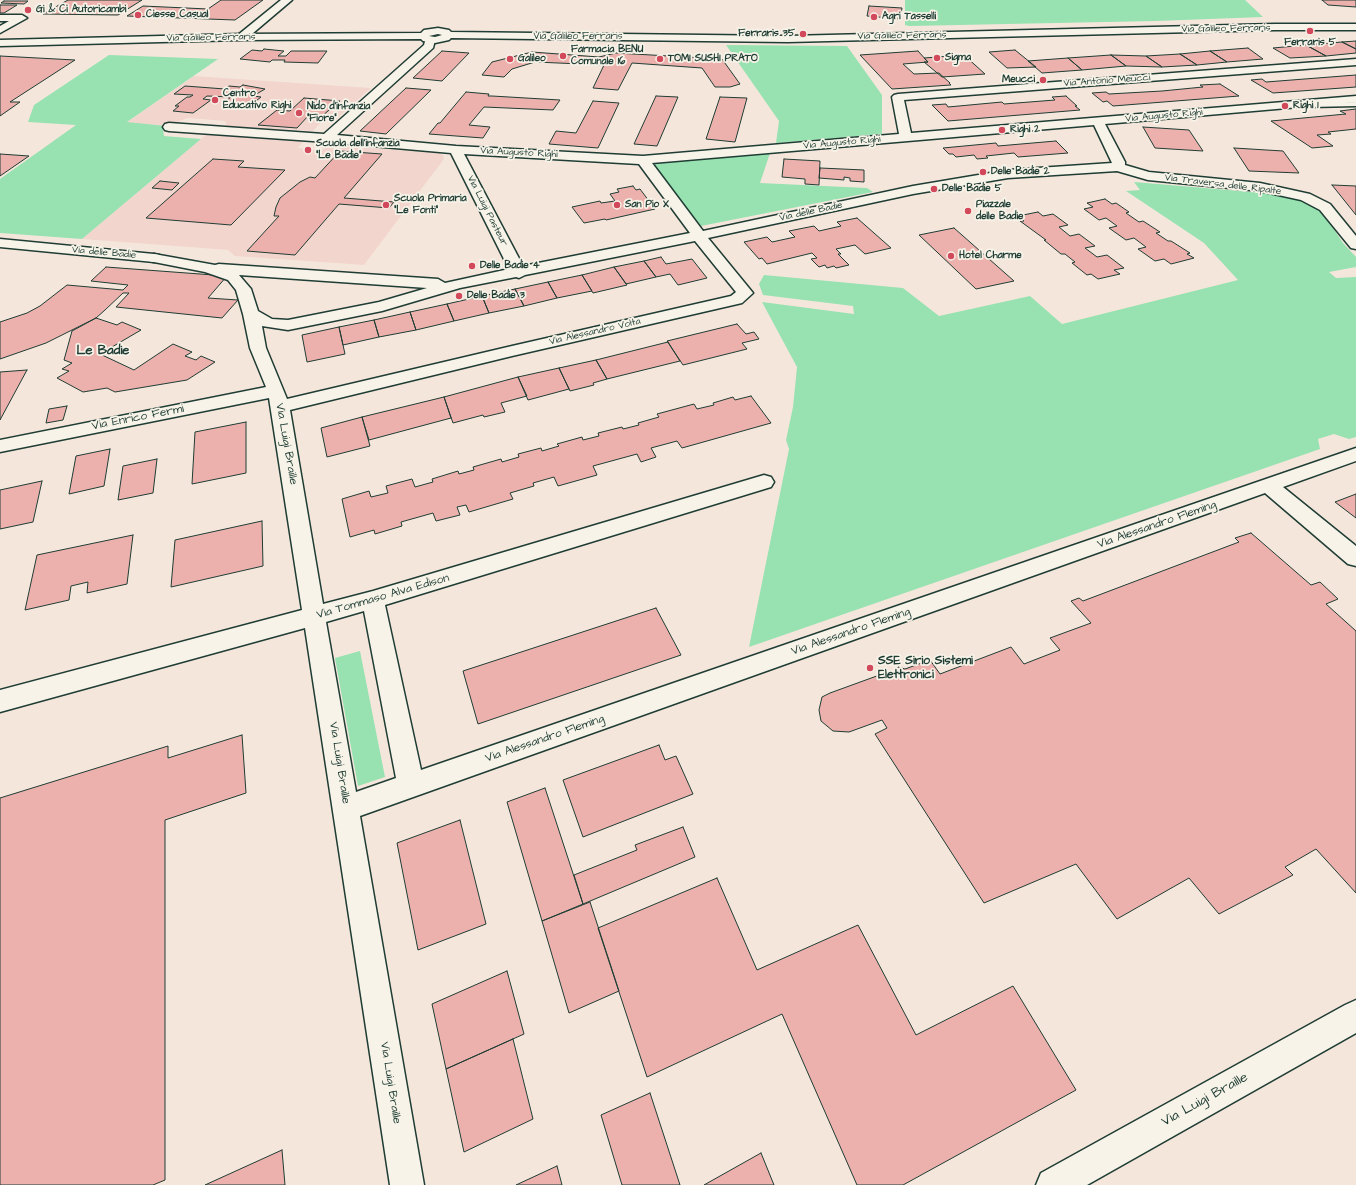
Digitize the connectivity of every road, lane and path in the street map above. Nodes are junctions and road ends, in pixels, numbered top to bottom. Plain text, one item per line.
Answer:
1 (287, 0) edge
2 (0, 18) edge
3 (1356, 27) edge
4 (0, 30) edge
5 (242, 37) junction
6 (426, 38) junction
7 (0, 43) edge
8 (1356, 62) edge
9 (1356, 99) edge
10 (1356, 104) edge
11 (1278, 105) junction
12 (1098, 122) junction
13 (169, 127) dead end
14 (906, 137) junction
15 (327, 138) junction
16 (456, 150) junction
17 (643, 160) junction
18 (1118, 167) junction
19 (699, 236) junction
20 (0, 244) edge
21 (1356, 245) edge
22 (208, 268) junction
23 (519, 273) junction
24 (310, 274) junction
25 (385, 280) junction
26 (457, 284) junction
27 (253, 298) junction
28 (382, 306) junction
29 (288, 325) junction
30 (258, 346) junction
31 (278, 399) junction
32 (0, 446) edge
33 (1356, 454) edge
34 (764, 482) dead end
35 (1269, 486) junction
36 (1356, 558) edge
37 (373, 600) junction
38 (315, 617) junction
39 (0, 701) edge
40 (411, 786) junction
41 (346, 808) junction
42 (1356, 1016) edge
43 (407, 1185) edge
44 (1053, 1185) edge

1 - 5 street
2 - 4 street
3 - 6 street, Via Galileo Ferraris
5 - 6 street, Via Galileo Ferraris
5 - 7 street, Via Galileo Ferraris
6 - 15 street
8 - 14 street, Via Antonio Meucci
9 - 11 street, Via Augusto Righi
10 - 11 lane
11 - 12 street, Via Augusto Righi
12 - 14 street, Via Augusto Righi
12 - 18 street
13 - 15 street, Via Augusto Righi
14 - 17 street, Via Augusto Righi
15 - 16 street, Via Augusto Righi
16 - 17 street, Via Augusto Righi
16 - 23 street, Via Luigi Pasteur
17 - 19 street, Via Alessandro Volta
18 - 19 street, Via delle Badie
18 - 21 street, Via Traversa delle Ripalte
19 - 23 street, Via delle Badie
19 - 31 street, Via Alessandro Volta
20 - 22 street, Via delle Badie
22 - 24 street, Via delle Badie
22 - 27 street, Via delle Badie
23 - 26 street, Via delle Badie
24 - 25 street, Via delle Badie
24 - 27 street, Via delle Badie
25 - 26 street, Via delle Badie
25 - 28 street
26 - 28 street, Via delle Badie
27 - 29 street, Via delle Badie
27 - 30 street, Via Luigi Braille
28 - 29 street, Via delle Badie
29 - 30 street
30 - 31 street, Via Luigi Braille
31 - 32 street, Via Enrico Fermi
31 - 38 street, Via Luigi Braille
33 - 35 street, Via Alessandro Fleming
34 - 37 street, Via Tommaso Alva Edison
35 - 36 street
35 - 40 street, Via Alessandro Fleming
37 - 38 street, Via Tommaso Alva Edison
37 - 40 street
38 - 39 street, Via Tommaso Alva Edison
38 - 41 street, Via Luigi Braille
40 - 41 street, Via Alessandro Fleming
41 - 43 street, Via Luigi Braille
42 - 44 street, Via Luigi Braille

